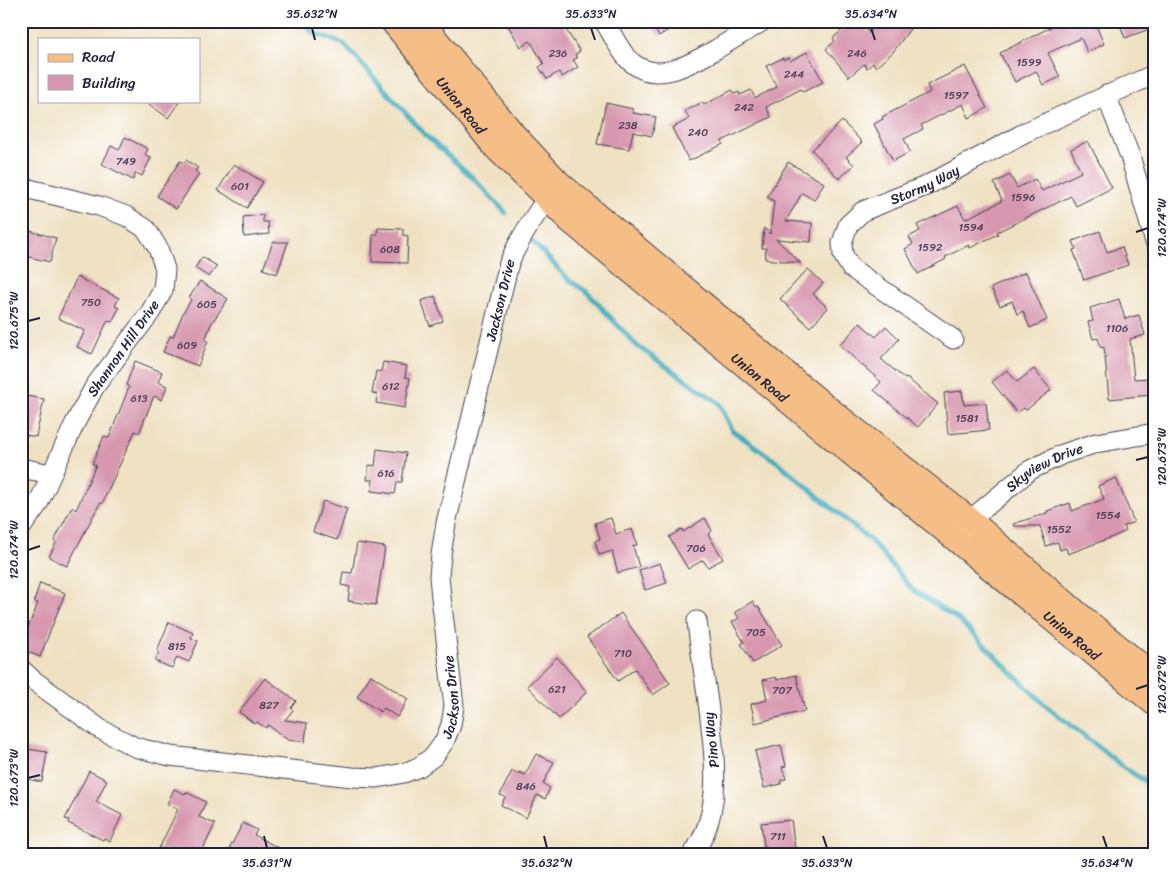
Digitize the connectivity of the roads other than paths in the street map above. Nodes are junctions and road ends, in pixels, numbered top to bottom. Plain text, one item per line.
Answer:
1 (392, 21) edge
2 (421, 21) edge
3 (604, 21) edge
4 (763, 21) edge
5 (1155, 74) edge
6 (1106, 95) junction
7 (21, 187) edge
8 (552, 191) junction
9 (1155, 242) edge
10 (953, 339) dead end
11 (1155, 433) edge
12 (21, 468) edge
13 (51, 474) junction
14 (970, 520) junction
15 (21, 528) edge
16 (955, 538) junction
17 (697, 621) dead end
18 (21, 669) edge
19 (1155, 677) edge
20 (1155, 704) edge
21 (692, 855) edge

1 - 8 main road, Union Road
2 - 8 main road, Union Road
3 - 4 street
5 - 6 street, Stormy Way
6 - 9 street
6 - 10 street, Stormy Way
7 - 13 street, Shannon Hill Drive
8 - 14 main road, Union Road
8 - 16 main road, Union Road
8 - 18 street, Jackson Drive
11 - 14 street, Skyview Drive
12 - 13 street
13 - 15 street, Shannon Hill Drive
14 - 16 street, Skyview Drive
14 - 19 main road, Union Road
16 - 20 main road, Union Road
17 - 21 street, Pino Way

